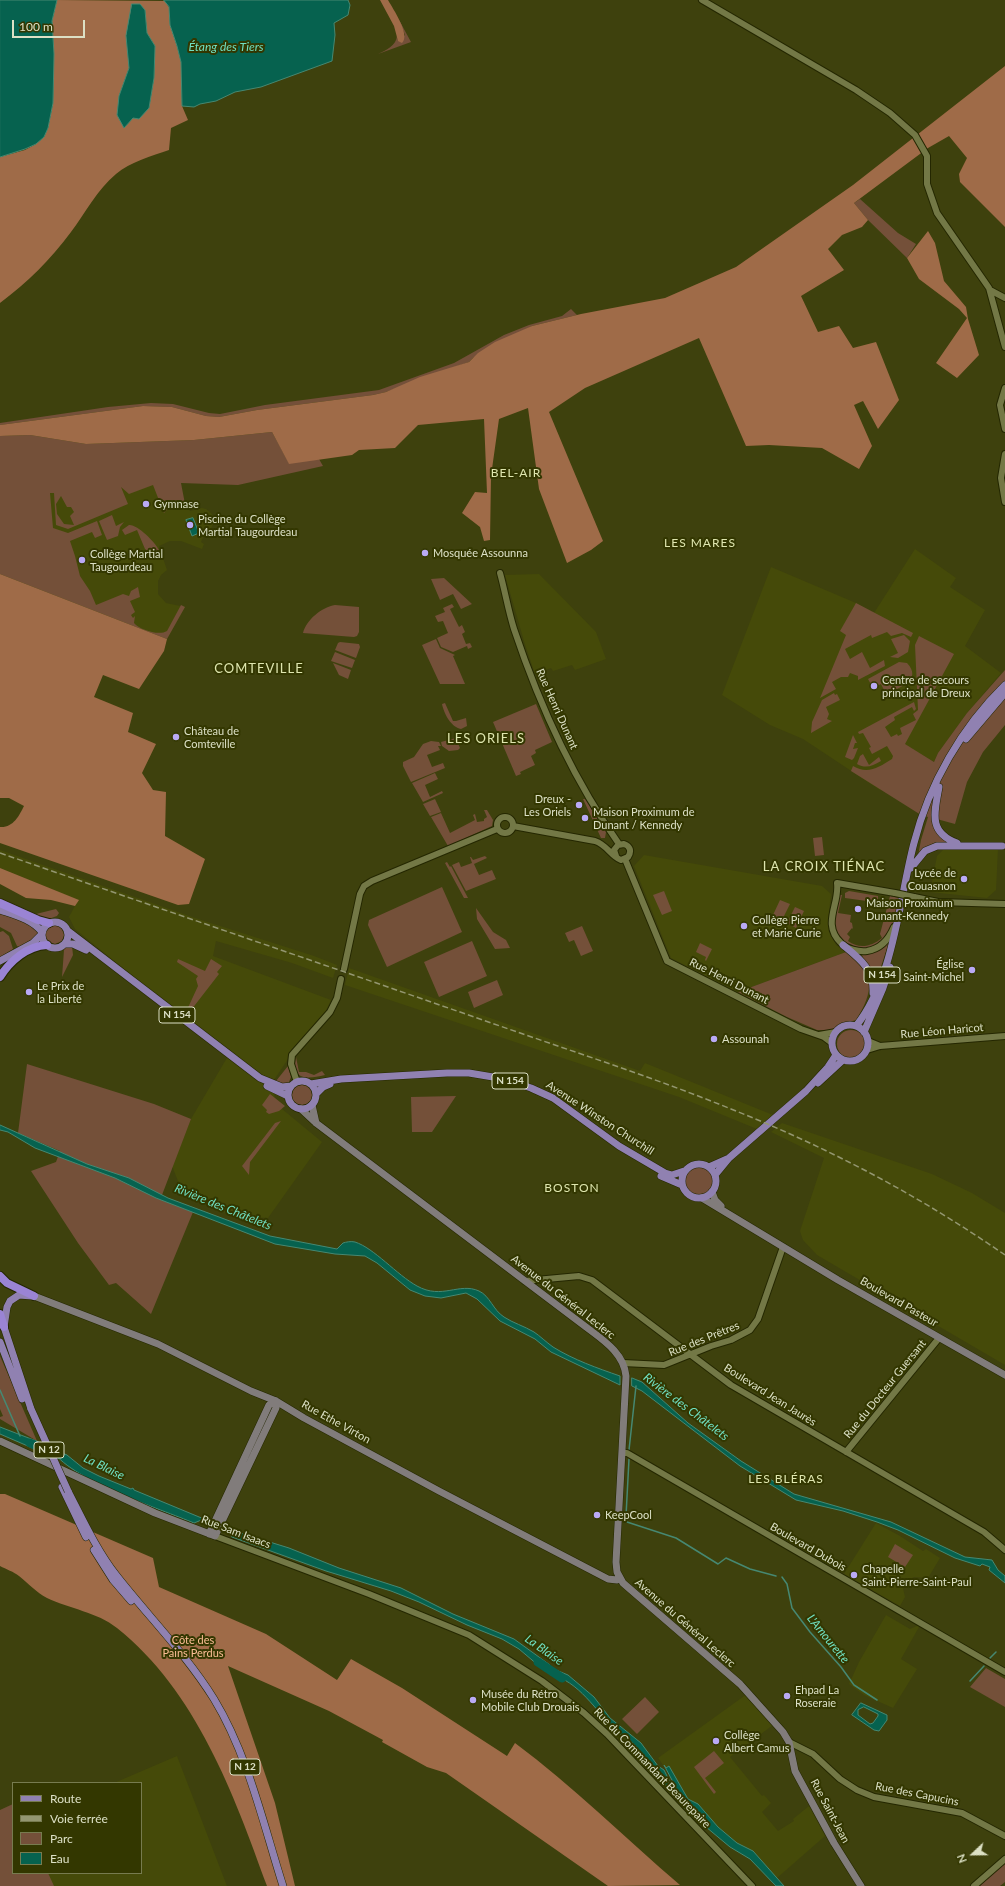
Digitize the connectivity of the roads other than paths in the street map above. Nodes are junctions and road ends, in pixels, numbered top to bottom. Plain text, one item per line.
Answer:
1 (702, 0) edge
2 (990, 290) junction
3 (1005, 298) edge
4 (1005, 346) edge
5 (1005, 388) edge
6 (1005, 429) edge
7 (1005, 454) edge
8 (1005, 472) edge
9 (1002, 486) junction
10 (1005, 502) edge
11 (500, 573) dead end
12 (1005, 684) edge
13 (1005, 693) edge
14 (939, 787) junction
15 (513, 826) junction
16 (498, 829) junction
17 (611, 832) junction
18 (596, 841) junction
19 (605, 842) junction
20 (961, 844) junction
21 (617, 846) junction
22 (1002, 846) dead end
23 (616, 856) junction
24 (625, 859) junction
25 (911, 868) junction
26 (0, 903) edge
27 (1005, 904) edge
28 (0, 910) edge
29 (897, 919) junction
30 (48, 923) junction
31 (68, 931) junction
32 (42, 933) junction
33 (64, 944) junction
34 (843, 945) junction
35 (47, 946) junction
36 (0, 960) edge
37 (344, 969) dead end
38 (0, 977) edge
39 (341, 979) dead end
40 (871, 1000) junction
41 (856, 1026) junction
42 (836, 1032) junction
43 (864, 1032) junction
44 (818, 1035) junction
45 (1005, 1036) edge
46 (868, 1041) junction
47 (832, 1043) junction
48 (880, 1046) junction
49 (867, 1050) junction
50 (836, 1054) junction
51 (843, 1060) junction
52 (294, 1084) junction
53 (311, 1084) junction
54 (806, 1091) junction
55 (316, 1094) junction
56 (288, 1096) junction
57 (312, 1105) junction
58 (301, 1109) junction
59 (316, 1123) junction
60 (729, 1158) junction
61 (709, 1167) junction
62 (684, 1171) junction
63 (715, 1175) junction
64 (682, 1185) junction
65 (712, 1192) junction
66 (702, 1198) junction
67 (783, 1247) junction
68 (0, 1276) edge
69 (525, 1281) junction
70 (34, 1296) junction
71 (0, 1314) edge
72 (4, 1327) junction
73 (940, 1338) junction
74 (0, 1342) edge
75 (692, 1355) junction
76 (622, 1363) junction
77 (1005, 1375) edge
78 (274, 1405) junction
79 (28, 1408) junction
80 (0, 1441) edge
81 (846, 1452) junction
82 (622, 1453) junction
83 (212, 1535) junction
84 (1005, 1550) edge
85 (620, 1579) junction
86 (469, 1635) joint
87 (184, 1658) junction
88 (1005, 1672) edge
89 (789, 1742) junction
90 (1005, 1836) edge
91 (1005, 1859) edge
92 (283, 1886) edge
93 (752, 1886) edge
94 (861, 1886) edge
95 (974, 1886) edge

1 - 2 street
2 - 3 street
2 - 4 street
5 - 6 street
7 - 9 street
8 - 9 street
9 - 10 street
11 - 17 street, Rue Henri Dunant
12 - 29 main road
13 - 14 main road, N 154
14 - 20 main road
14 - 25 main road, N 154
15 - 16 street
15 - 16 street
15 - 18 street
16 - 37 street
17 - 19 street
17 - 21 street, Rue Henri Dunant
18 - 19 street
18 - 23 street
19 - 21 street
20 - 22 main road
20 - 25 main road
21 - 23 street
21 - 24 street
23 - 24 street
24 - 44 street, Rue Henri Dunant
25 - 43 main road, N 154
26 - 30 highway
27 - 34 street, bridge
28 - 32 main road
29 - 34 street
29 - 40 main road, N 154
30 - 31 main road
30 - 32 main road
31 - 33 main road
31 - 52 main road, N 154
32 - 35 main road
32 - 36 main road
33 - 35 main road
33 - 56 main road, N 154
34 - 40 main road
35 - 38 highway
39 - 52 street
40 - 41 main road, N 154
41 - 42 main road
41 - 43 main road
42 - 44 street
42 - 47 main road
43 - 46 main road
44 - 47 street, Rue Henri Dunant
45 - 48 street, Rue Léon Haricot
46 - 48 street, Rue Léon Haricot
46 - 49 main road
47 - 50 main road
48 - 49 street, Rue Léon Haricot
49 - 51 main road
50 - 51 main road
50 - 54 main road
51 - 54 main road
52 - 53 main road
52 - 56 main road
53 - 55 main road
53 - 62 main road, Avenue Winston Churchill / N 154
54 - 60 main road
55 - 57 main road
55 - 64 main road, Avenue Winston Churchill / N 154
56 - 58 main road
57 - 58 main road
57 - 59 main road
58 - 59 main road, Avenue du Général Leclerc
59 - 69 main road, Avenue du Général Leclerc
60 - 61 main road
60 - 63 main road
61 - 62 main road
61 - 63 main road
62 - 64 main road
63 - 65 main road
64 - 66 main road
65 - 66 main road
65 - 67 main road
66 - 67 main road
67 - 73 main road, Boulevard Pasteur
67 - 75 street, Rue des Prêtres
68 - 70 highway
69 - 75 street, Boulevard Jean Jaurès
69 - 76 main road, Avenue du Général Leclerc
70 - 72 main road
70 - 78 main road, Rue Ethe Virton
71 - 72 highway, N 12
72 - 79 main road, N 12
73 - 77 main road, Boulevard Pasteur
73 - 81 street, Rue du Docteur Guersant
74 - 79 main road, N 12
75 - 76 street, Rue des Prêtres
75 - 81 street, Boulevard Jean Jaurès
76 - 82 main road, Avenue du Général Leclerc
78 - 83 main road
78 - 85 main road, Rue Ethe Virton
79 - 87 main road, N 12, bridge
79 - 87 main road, N 12
80 - 83 main road, Rue Sam Isaacs
81 - 84 street, Boulevard Jean Jaurès
82 - 85 main road, Avenue du Général Leclerc
82 - 88 street, Boulevard Dubois
83 - 86 street, Rue Sam Isaacs
85 - 89 main road, Avenue du Général Leclerc
86 - 93 street, Rue du Commandant Beaurepaire
87 - 92 main road, N 12
89 - 90 street, Rue des Capucins
89 - 94 main road, Rue Saint-Jean
91 - 95 street

